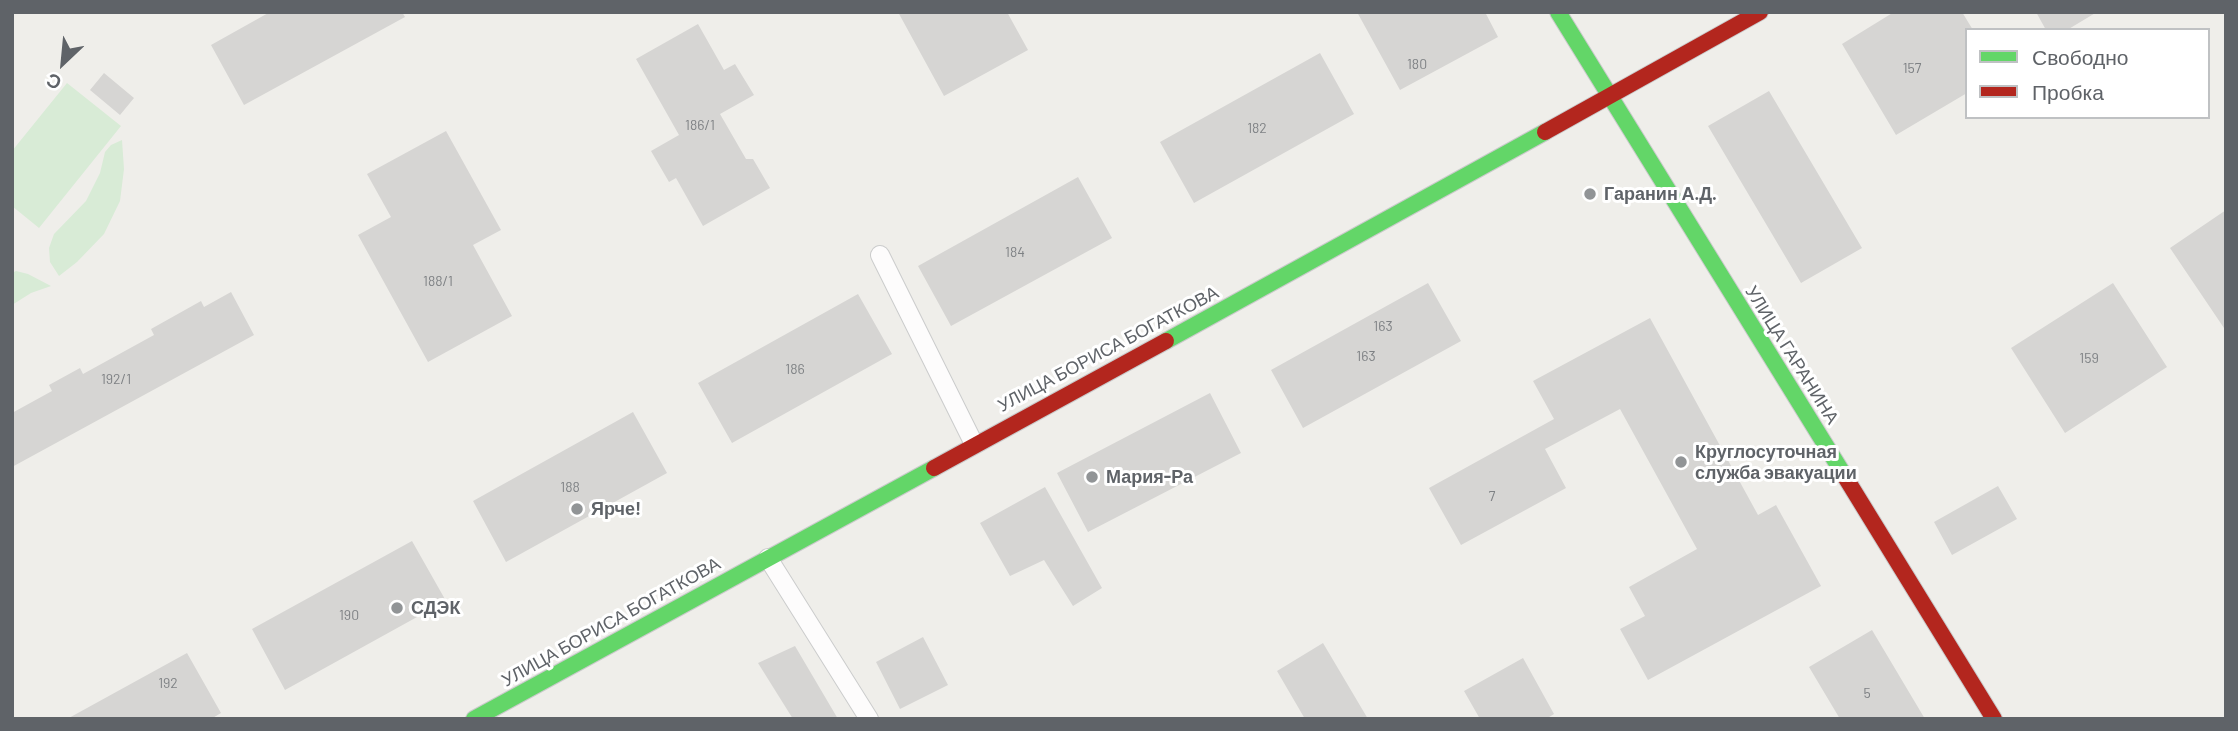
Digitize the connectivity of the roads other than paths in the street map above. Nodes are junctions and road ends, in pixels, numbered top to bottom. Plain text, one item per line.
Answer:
1 (1558, 12) edge
2 (1760, 12) edge
3 (1609, 96) junction
4 (880, 255) dead end
5 (974, 444) junction
6 (768, 558) junction
7 (474, 719) edge
8 (869, 719) edge
9 (1994, 719) edge

1 - 3 main road, УЛИЦА ГАРАНИНА
2 - 3 main road, УЛИЦА БОРИСА БОГАТКОВА
3 - 5 main road, УЛИЦА БОРИСА БОГАТКОВА
3 - 9 main road, УЛИЦА ГАРАНИНА
4 - 5 lane
5 - 6 main road, УЛИЦА БОРИСА БОГАТКОВА
6 - 7 main road, УЛИЦА БОРИСА БОГАТКОВА
6 - 8 lane

